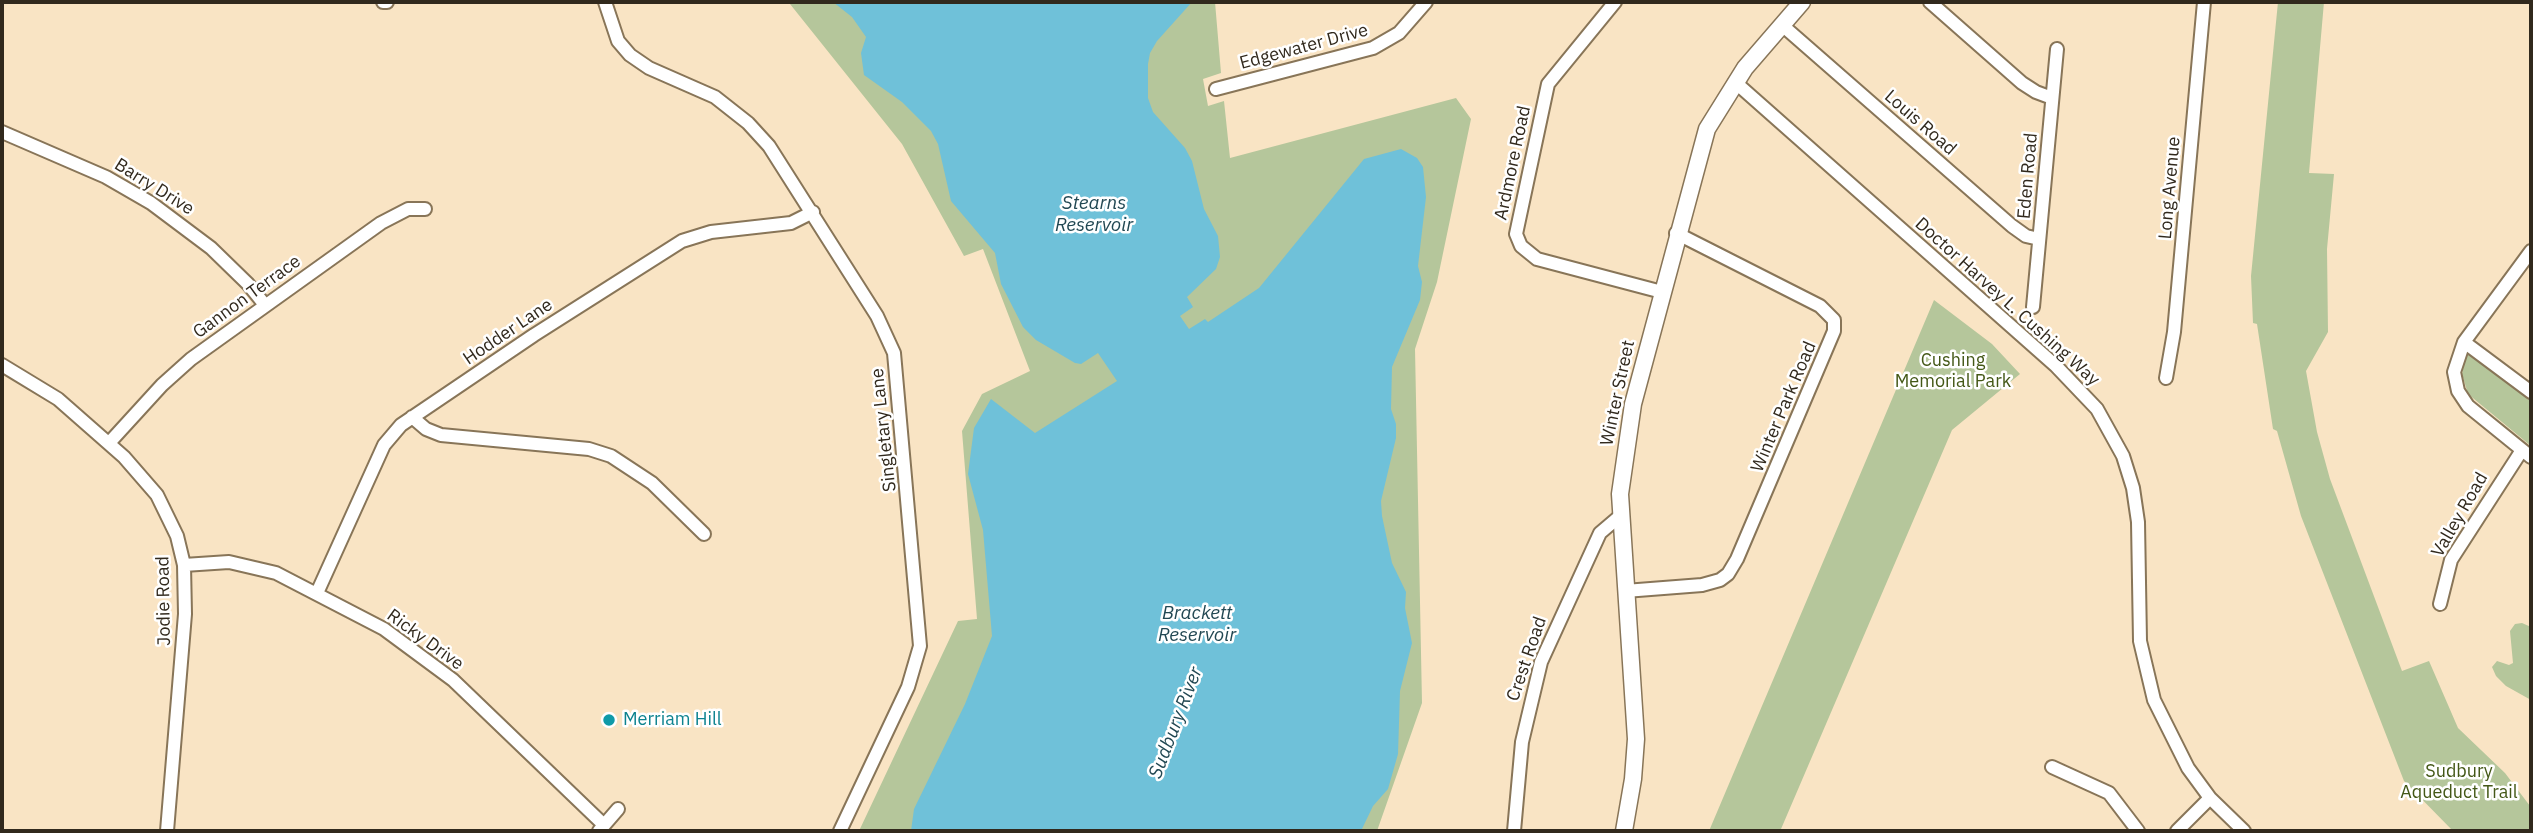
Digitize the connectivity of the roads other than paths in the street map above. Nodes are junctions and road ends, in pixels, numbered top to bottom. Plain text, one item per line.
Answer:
1 (605, 2) edge
2 (1426, 2) edge
3 (1615, 2) edge
4 (1802, 2) edge
5 (1930, 2) edge
6 (2204, 2) edge
7 (1782, 25) junction
8 (2057, 48) dead end
9 (1735, 82) junction
10 (1216, 89) dead end
11 (2052, 98) junction
12 (2, 132) edge
13 (425, 209) dead end
14 (813, 212) junction
15 (1676, 233) junction
16 (2039, 239) junction
17 (2531, 251) edge
18 (1661, 292) junction
19 (265, 306) junction
20 (2033, 307) dead end
21 (2464, 342) junction
22 (2, 365) edge
23 (2166, 378) dead end
24 (2531, 393) edge
25 (412, 417) junction
26 (109, 443) junction
27 (2526, 454) edge
28 (1619, 516) junction
29 (704, 534) dead end
30 (184, 565) junction
31 (1625, 591) junction
32 (317, 593) junction
33 (2440, 604) dead end
34 (2052, 767) dead end
35 (2210, 797) junction
36 (618, 809) dead end
37 (601, 828) edge
38 (167, 831) edge
39 (840, 831) edge
40 (1514, 831) edge
41 (1624, 831) edge
42 (2138, 831) edge
43 (2177, 831) edge
44 (2244, 831) edge

1 - 14 street, Singletary Lane
2 - 10 street, Edgewater Drive
3 - 18 street, Ardmore Road
4 - 7 main road, Winter Street
5 - 11 street
6 - 23 street, Long Avenue
7 - 9 main road, Winter Street
7 - 16 street, Louis Road
8 - 11 street, Eden Road
9 - 15 main road, Winter Street
9 - 35 street, Doctor Harvey L. Cushing Way
11 - 16 street, Eden Road
12 - 19 street, Barry Drive
13 - 19 street, Gannon Terrace
14 - 25 street, Hodder Lane
14 - 39 street, Singletary Lane
15 - 18 main road, Winter Street
15 - 31 street, Winter Park Road
16 - 20 street, Eden Road
17 - 21 street
18 - 28 main road, Winter Street
19 - 26 street, Gannon Terrace
21 - 24 street
21 - 27 street
22 - 26 street, Jodie Road
25 - 29 street
25 - 32 street, Hodder Lane
26 - 30 street, Jodie Road
27 - 33 street, Valley Road
28 - 31 main road, Winter Street
28 - 40 street, Crest Road
30 - 32 street, Ricky Drive
30 - 38 street, Jodie Road
31 - 41 main road, Winter Street
32 - 37 street, Ricky Drive
34 - 42 street
35 - 43 street
35 - 44 street, Doctor Harvey L. Cushing Way
36 - 37 street

